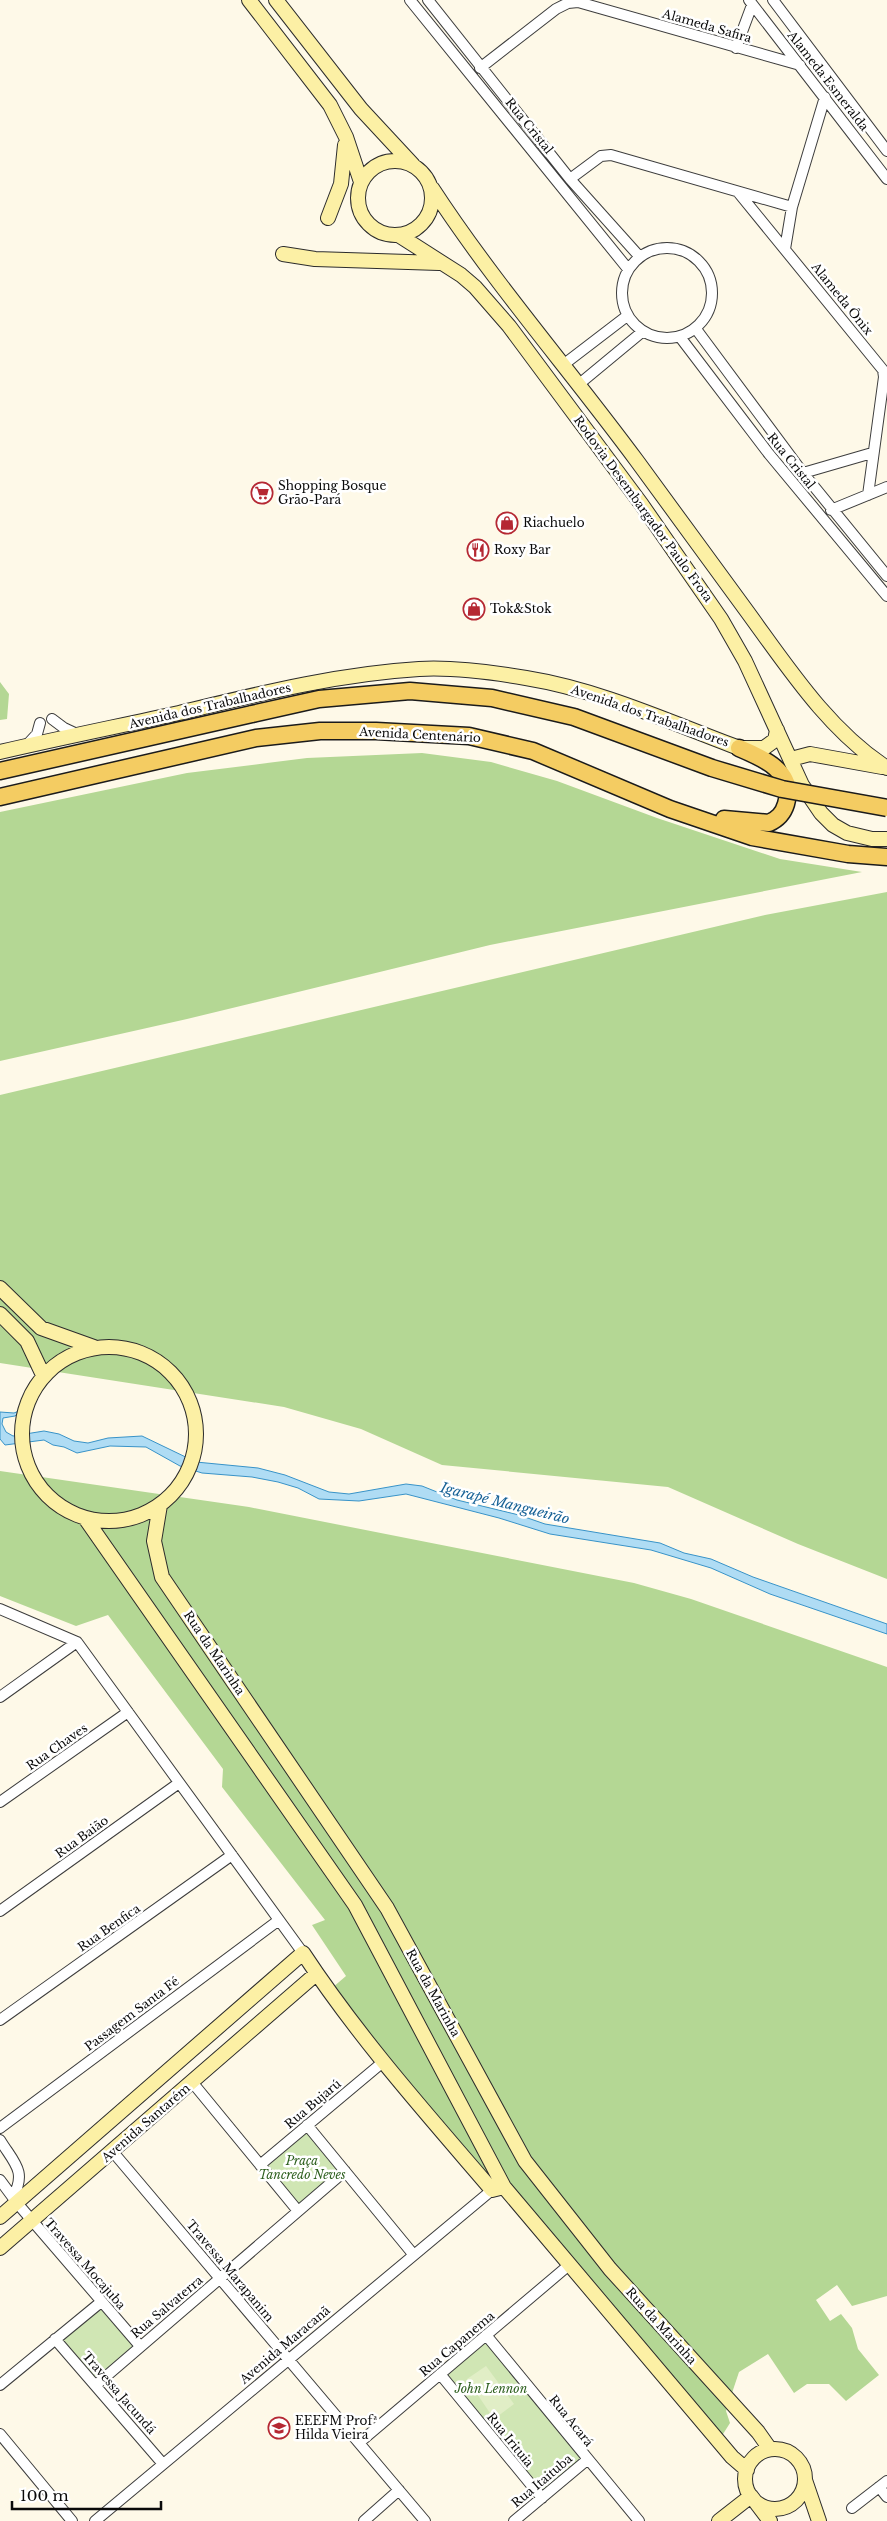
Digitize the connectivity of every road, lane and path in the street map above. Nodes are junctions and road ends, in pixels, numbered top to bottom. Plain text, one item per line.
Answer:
1 (249, 0) edge
2 (276, 0) edge
3 (410, 0) edge
4 (428, 0) edge
5 (773, 0) edge
6 (751, 3) edge
7 (736, 48) junction
8 (800, 65) junction
9 (480, 68) junction
10 (825, 97) junction
11 (853, 105) junction
12 (840, 117) junction
13 (525, 123) junction
14 (516, 131) junction
15 (346, 137) junction
16 (887, 151) edge
17 (413, 165) junction
18 (570, 179) junction
19 (887, 179) edge
20 (362, 182) junction
21 (432, 188) junction
22 (738, 192) junction
23 (792, 207) junction
24 (328, 218) dead end
25 (400, 236) junction
26 (785, 248) junction
27 (283, 254) dead end
28 (639, 256) junction
29 (440, 263) junction
30 (628, 269) junction
31 (627, 316) junction
32 (696, 329) junction
33 (642, 332) junction
34 (680, 337) junction
35 (883, 362) edge
36 (563, 365) junction
37 (578, 385) junction
38 (591, 435) junction
39 (624, 444) junction
40 (783, 446) junction
41 (872, 453) junction
42 (769, 454) junction
43 (803, 473) junction
44 (887, 488) edge
45 (868, 495) junction
46 (832, 510) junction
47 (884, 573) edge
48 (871, 576) junction
49 (887, 596) edge
50 (52, 719) dead end
51 (40, 723) dead end
52 (777, 730) junction
53 (79, 735) junction
54 (26, 746) junction
55 (740, 748) junction
56 (0, 752) edge
57 (791, 759) junction
58 (886, 767) edge
59 (0, 771) edge
60 (0, 796) edge
61 (670, 808) junction
62 (887, 808) edge
63 (887, 839) edge
64 (887, 857) edge
65 (0, 1288) edge
66 (0, 1314) edge
67 (94, 1347) junction
68 (43, 1375) junction
69 (160, 1505) junction
70 (85, 1518) junction
71 (0, 1609) edge
72 (77, 1642) junction
73 (0, 1697) edge
74 (128, 1712) junction
75 (179, 1783) junction
76 (0, 1802) edge
77 (232, 1855) junction
78 (0, 1911) edge
79 (279, 1920) junction
80 (303, 1953) junction
81 (316, 1974) junction
82 (276, 1977) junction
83 (290, 1996) junction
84 (0, 2020) edge
85 (383, 2062) junction
86 (192, 2082) junction
87 (307, 2125) junction
88 (0, 2128) edge
89 (0, 2140) edge
90 (112, 2152) junction
91 (260, 2165) junction
92 (345, 2171) junction
93 (0, 2180) edge
94 (498, 2189) junction
95 (15, 2200) junction
96 (298, 2211) junction
97 (0, 2217) edge
98 (32, 2220) junction
99 (0, 2248) edge
100 (413, 2254) junction
101 (570, 2265) junction
102 (220, 2278) junction
103 (101, 2302) junction
104 (486, 2335) junction
105 (55, 2339) junction
106 (140, 2346) junction
107 (288, 2358) junction
108 (440, 2374) junction
109 (0, 2385) edge
110 (96, 2385) junction
111 (0, 2434) edge
112 (360, 2442) junction
113 (770, 2449) junction
114 (587, 2460) junction
115 (163, 2464) junction
116 (747, 2470) junction
117 (805, 2480) junction
118 (883, 2484) edge
119 (400, 2490) junction
120 (751, 2496) junction
121 (887, 2497) edge
122 (542, 2498) junction
123 (852, 2508) dead end
124 (72, 2521) edge
125 (95, 2521) edge
126 (364, 2521) edge
127 (425, 2521) edge
128 (514, 2521) edge
129 (638, 2521) edge
130 (720, 2521) edge
131 (770, 2521) edge
132 (819, 2521) edge

1 - 15 main road
2 - 17 main road
3 - 14 street, Rua Cristal
4 - 9 street, Rua Cristal
5 - 11 street, Alameda Esmeralda
6 - 7 street
6 - 8 street, Alameda Esmeralda
7 - 8 street, Alameda Safira
7 - 9 street, Alameda Safira
8 - 10 street, Alameda Esmeralda
9 - 13 street, Rua Cristal
10 - 12 street, Alameda Esmeralda
10 - 23 street
11 - 12 street
11 - 16 street, Alameda Esmeralda
12 - 19 street, Alameda Esmeralda
13 - 14 street
13 - 18 street, Rua Cristal
14 - 30 street, Rua Cristal
15 - 20 main road
15 - 24 main road
17 - 20 main road
17 - 21 main road
18 - 22 street
18 - 28 street, Rua Cristal
20 - 25 main road
21 - 25 main road
21 - 36 main road, Rodovia Desembargador Paulo Frota
22 - 23 street
22 - 26 street, Alameda Ônix
23 - 26 street
25 - 29 main road, Rodovia Desembargador Paulo Frota
26 - 35 street, Alameda Ônix
27 - 29 main road
28 - 30 street
28 - 32 street
29 - 38 main road, Rodovia Desembargador Paulo Frota
30 - 31 street
31 - 33 street
31 - 36 street
32 - 34 street
32 - 40 street, Rua Cristal
33 - 34 street
33 - 37 street
34 - 42 street, Rua Cristal
35 - 41 street, Alameda Ônix
36 - 37 main road, Rodovia Desembargador Paulo Frota
37 - 39 main road, Rodovia Desembargador Paulo Frota
38 - 39 main road
38 - 52 main road, Rodovia Desembargador Paulo Frota
39 - 58 main road, Rodovia Desembargador Paulo Frota
40 - 42 street
40 - 43 street, Rua Cristal
41 - 43 street
41 - 45 street, Alameda Ônix
42 - 48 street, Rua Cristal
43 - 46 street, Rua Cristal
44 - 45 street
45 - 46 street
46 - 47 street, Rua Cristal
47 - 48 street
48 - 49 street, Rua Cristal
50 - 53 street
51 - 54 street
52 - 55 main road
52 - 57 main road, Rodovia Desembargador Paulo Frota
53 - 54 main road, Avenida dos Trabalhadores
53 - 55 main road, Avenida dos Trabalhadores
54 - 56 main road, Avenida dos Trabalhadores
55 - 61 main road
57 - 58 main road
57 - 63 main road, Rodovia Desembargador Paulo Frota
59 - 62 main road, bridge
60 - 61 main road, Avenida Centenário
61 - 64 main road, Avenida Centenário
65 - 67 main road
66 - 68 main road
67 - 68 main road
67 - 69 main road
68 - 70 main road
69 - 70 main road
69 - 113 main road, Rua da Marinha
70 - 94 main road
71 - 72 street
72 - 73 street
72 - 74 street
74 - 75 street
74 - 76 street, Rua Chaves
75 - 77 street
75 - 78 street, Rua Baião
77 - 79 street
77 - 84 street, Rua Benfica
79 - 80 street
79 - 88 street, Passagem Santa Fé
80 - 81 main road
80 - 82 main road, Avenida Santarém
81 - 83 main road, Avenida Santarém
81 - 85 main road
82 - 83 main road
82 - 95 main road, Avenida Santarém
83 - 86 main road, Avenida Santarém
85 - 87 street, Rua Bujarú
85 - 94 main road
86 - 90 main road, Avenida Santarém
86 - 91 street
87 - 91 street, Rua Bujarú
87 - 92 street
89 - 95 street
90 - 98 main road, Avenida Santarém
90 - 102 street, Travessa Marapanim
91 - 96 street
92 - 96 street, Rua Salvaterra
92 - 100 street
93 - 95 street, Travessa Mocajuba
94 - 100 street, Avenida Maracanã
94 - 101 main road
95 - 97 main road, Avenida Santarém
95 - 98 street, Travessa Mocajuba
96 - 102 street, Rua Salvaterra
98 - 99 main road, Avenida Santarém
98 - 103 street, Travessa Mocajuba
100 - 107 street, Avenida Maracanã
101 - 104 street, Rua Capanema
101 - 116 main road
102 - 106 street, Rua Salvaterra
102 - 107 street, Travessa Marapanim
103 - 105 street
103 - 106 street, Travessa Mocajuba
104 - 108 street, Rua Capanema
104 - 114 street, Rua Acará
105 - 109 street
105 - 110 street, Travessa Jacundá
106 - 110 street, Rua Salvaterra
107 - 112 street, Travessa Marapanim
107 - 115 street, Avenida Maracanã
108 - 112 street, Rua Capanema
108 - 122 street, Rua Irituia
110 - 115 street, Travessa Jacundá
111 - 124 street
112 - 119 street, Travessa Marapanim
113 - 116 main road
113 - 117 main road
114 - 122 street, Rua Itaituba
114 - 129 street, Rua Acará
115 - 125 street, Avenida Maracanã
116 - 120 main road
117 - 120 main road
117 - 132 main road
118 - 121 street
118 - 123 street
119 - 126 street
119 - 127 street, Travessa Marapanim
120 - 130 main road
120 - 131 main road
122 - 128 street, Rua Itaituba

